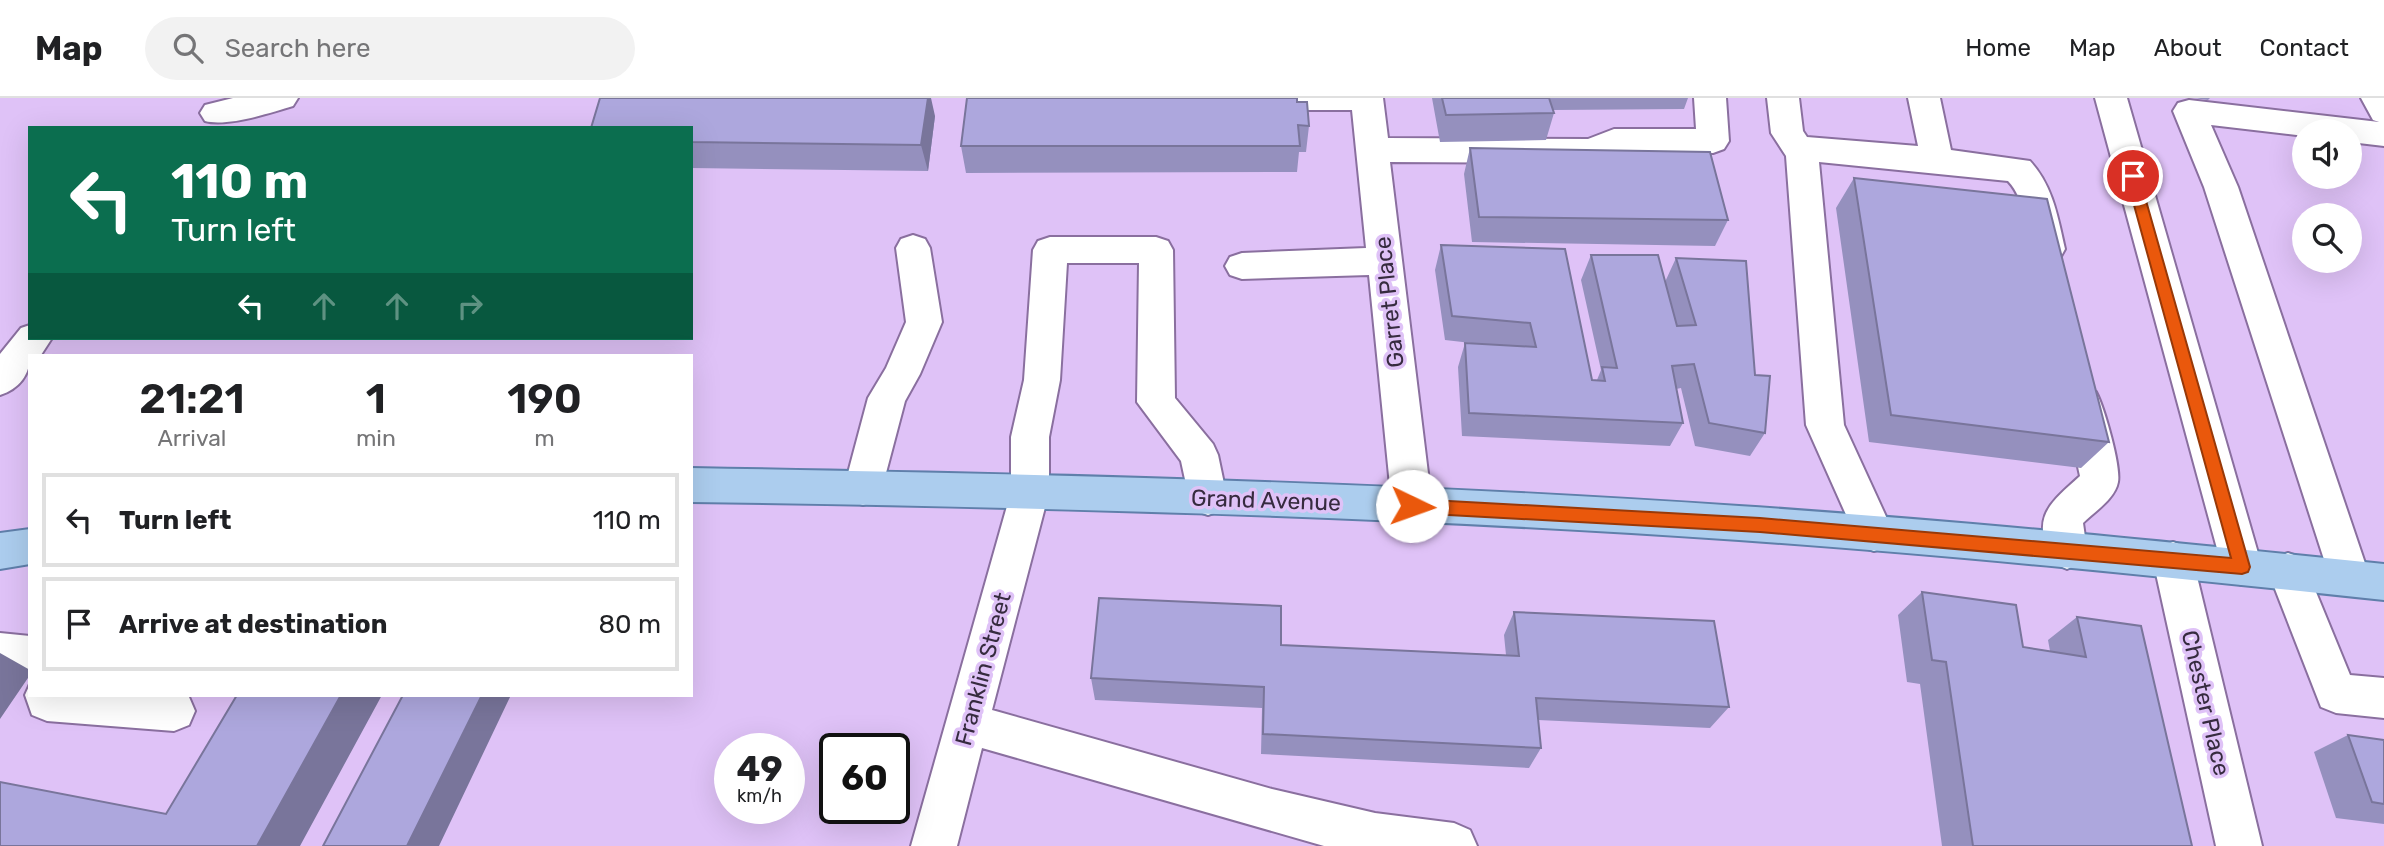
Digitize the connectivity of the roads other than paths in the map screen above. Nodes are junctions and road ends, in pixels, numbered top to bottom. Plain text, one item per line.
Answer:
1 (282, 98) edge
2 (1710, 98) edge
3 (1783, 98) edge
4 (1924, 98) edge
5 (2111, 98) edge
6 (2377, 98) edge
7 (1216, 99) edge
8 (1367, 99) edge
9 (2384, 112) edge
10 (216, 113) edge
11 (2384, 134) edge
12 (1798, 148) junction
13 (1373, 150) junction
14 (1937, 160) junction
15 (914, 248) dead end
16 (1385, 261) junction
17 (1242, 265) dead end
18 (2054, 275) edge
19 (20, 342) edge
20 (2075, 366) edge
21 (0, 380) edge
22 (693, 485) edge
23 (863, 488) junction
24 (1030, 492) junction
25 (1208, 498) junction
26 (1412, 506) junction
27 (1874, 534) junction
28 (28, 546) edge
29 (0, 551) edge
30 (2067, 551) junction
31 (2173, 559) junction
32 (2242, 567) junction
33 (2288, 571) junction
34 (2367, 580) edge
35 (0, 652) edge
36 (28, 655) edge
37 (46, 697) edge
38 (2384, 698) edge
39 (174, 711) dead end
40 (969, 724) junction
41 (934, 846) edge
42 (1454, 846) edge
43 (2239, 846) edge

1 - 10 street
2 - 13 street
3 - 12 street
4 - 14 street
5 - 32 street
6 - 9 street
7 - 8 street
8 - 13 street, Garret Place
11 - 34 street
12 - 14 street
12 - 27 street
13 - 16 street, Garret Place
14 - 18 street
15 - 23 street
16 - 17 street
16 - 26 street, Garret Place
19 - 21 street
20 - 30 street
22 - 23 main road, Grand Avenue
23 - 24 main road, Grand Avenue
24 - 25 main road, Grand Avenue
24 - 25 street, Franklin Street
24 - 40 street, Franklin Street
25 - 26 main road, Grand Avenue
26 - 27 main road, Grand Avenue
27 - 30 main road, Grand Avenue
28 - 29 main road
30 - 31 main road, Grand Avenue
31 - 32 main road, Grand Avenue
31 - 43 street, Chester Place
32 - 33 main road, Grand Avenue
33 - 34 main road, Grand Avenue
33 - 38 street
35 - 36 street
37 - 39 street
40 - 41 street, Franklin Street
40 - 42 street

